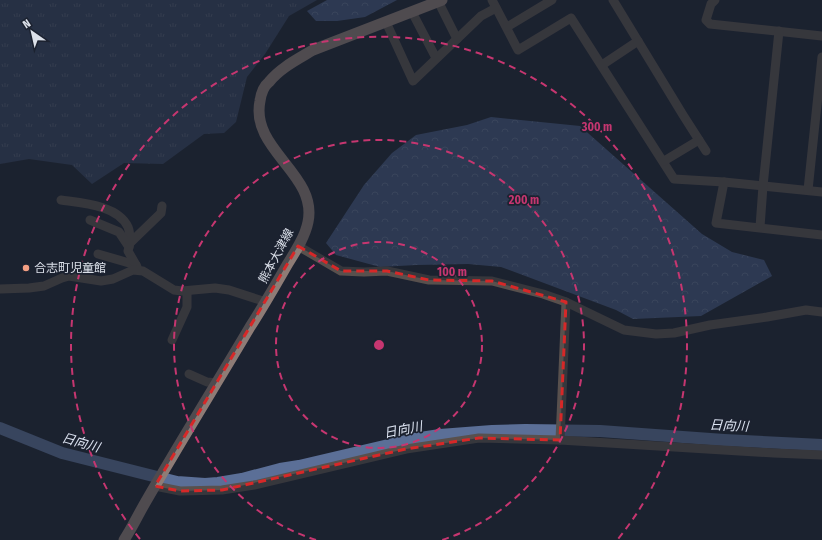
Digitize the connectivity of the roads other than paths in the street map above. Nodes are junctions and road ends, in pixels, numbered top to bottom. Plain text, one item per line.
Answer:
1 (552, 0) edge
2 (613, 0) edge
3 (715, 0) edge
4 (440, 1) edge
5 (494, 4) edge
6 (412, 12) junction
7 (386, 22) junction
8 (507, 27) junction
9 (779, 31) junction
10 (822, 36) edge
11 (457, 39) junction
12 (638, 41) junction
13 (822, 57) edge
14 (436, 58) junction
15 (602, 65) junction
16 (699, 140) junction
17 (706, 151) dead end
18 (664, 161) junction
19 (724, 182) junction
20 (763, 186) junction
21 (808, 190) junction
22 (822, 192) edge
23 (61, 200) dead end
24 (162, 206) dead end
25 (90, 220) dead end
26 (760, 228) junction
27 (822, 234) edge
28 (129, 245) junction
29 (298, 246) junction
30 (98, 254) dead end
31 (137, 267) junction
32 (0, 289) edge
33 (187, 291) junction
34 (266, 302) junction
35 (566, 302) junction
36 (822, 312) edge
37 (172, 340) dead end
38 (190, 374) dead end
39 (217, 383) junction
40 (560, 440) junction
41 (822, 455) edge
42 (156, 484) junction
43 (124, 540) edge

1 - 8 street
2 - 12 street
3 - 9 street
4 - 6 main road, 熊本大津線
4 - 11 street
5 - 8 street
5 - 11 street
6 - 7 main road, 熊本大津線
6 - 14 street
7 - 14 street
7 - 29 main road, 熊本大津線
8 - 15 street
9 - 10 street
9 - 20 street
11 - 14 street
12 - 15 street
12 - 16 street
13 - 21 street
15 - 18 street
16 - 17 street
16 - 18 street
18 - 19 street
19 - 20 street
19 - 26 street
20 - 21 street
20 - 26 street
21 - 22 street
23 - 28 street
24 - 28 street
25 - 28 street
26 - 27 street
28 - 31 street
29 - 34 main road, 熊本大津線
29 - 35 street
30 - 31 street
31 - 32 street
31 - 33 street
33 - 34 street
33 - 37 street
34 - 39 main road, 熊本大津線
35 - 36 street
35 - 40 street
38 - 39 street
39 - 42 main road, 熊本大津線
40 - 41 street
40 - 42 street
42 - 43 main road, 熊本大津線

